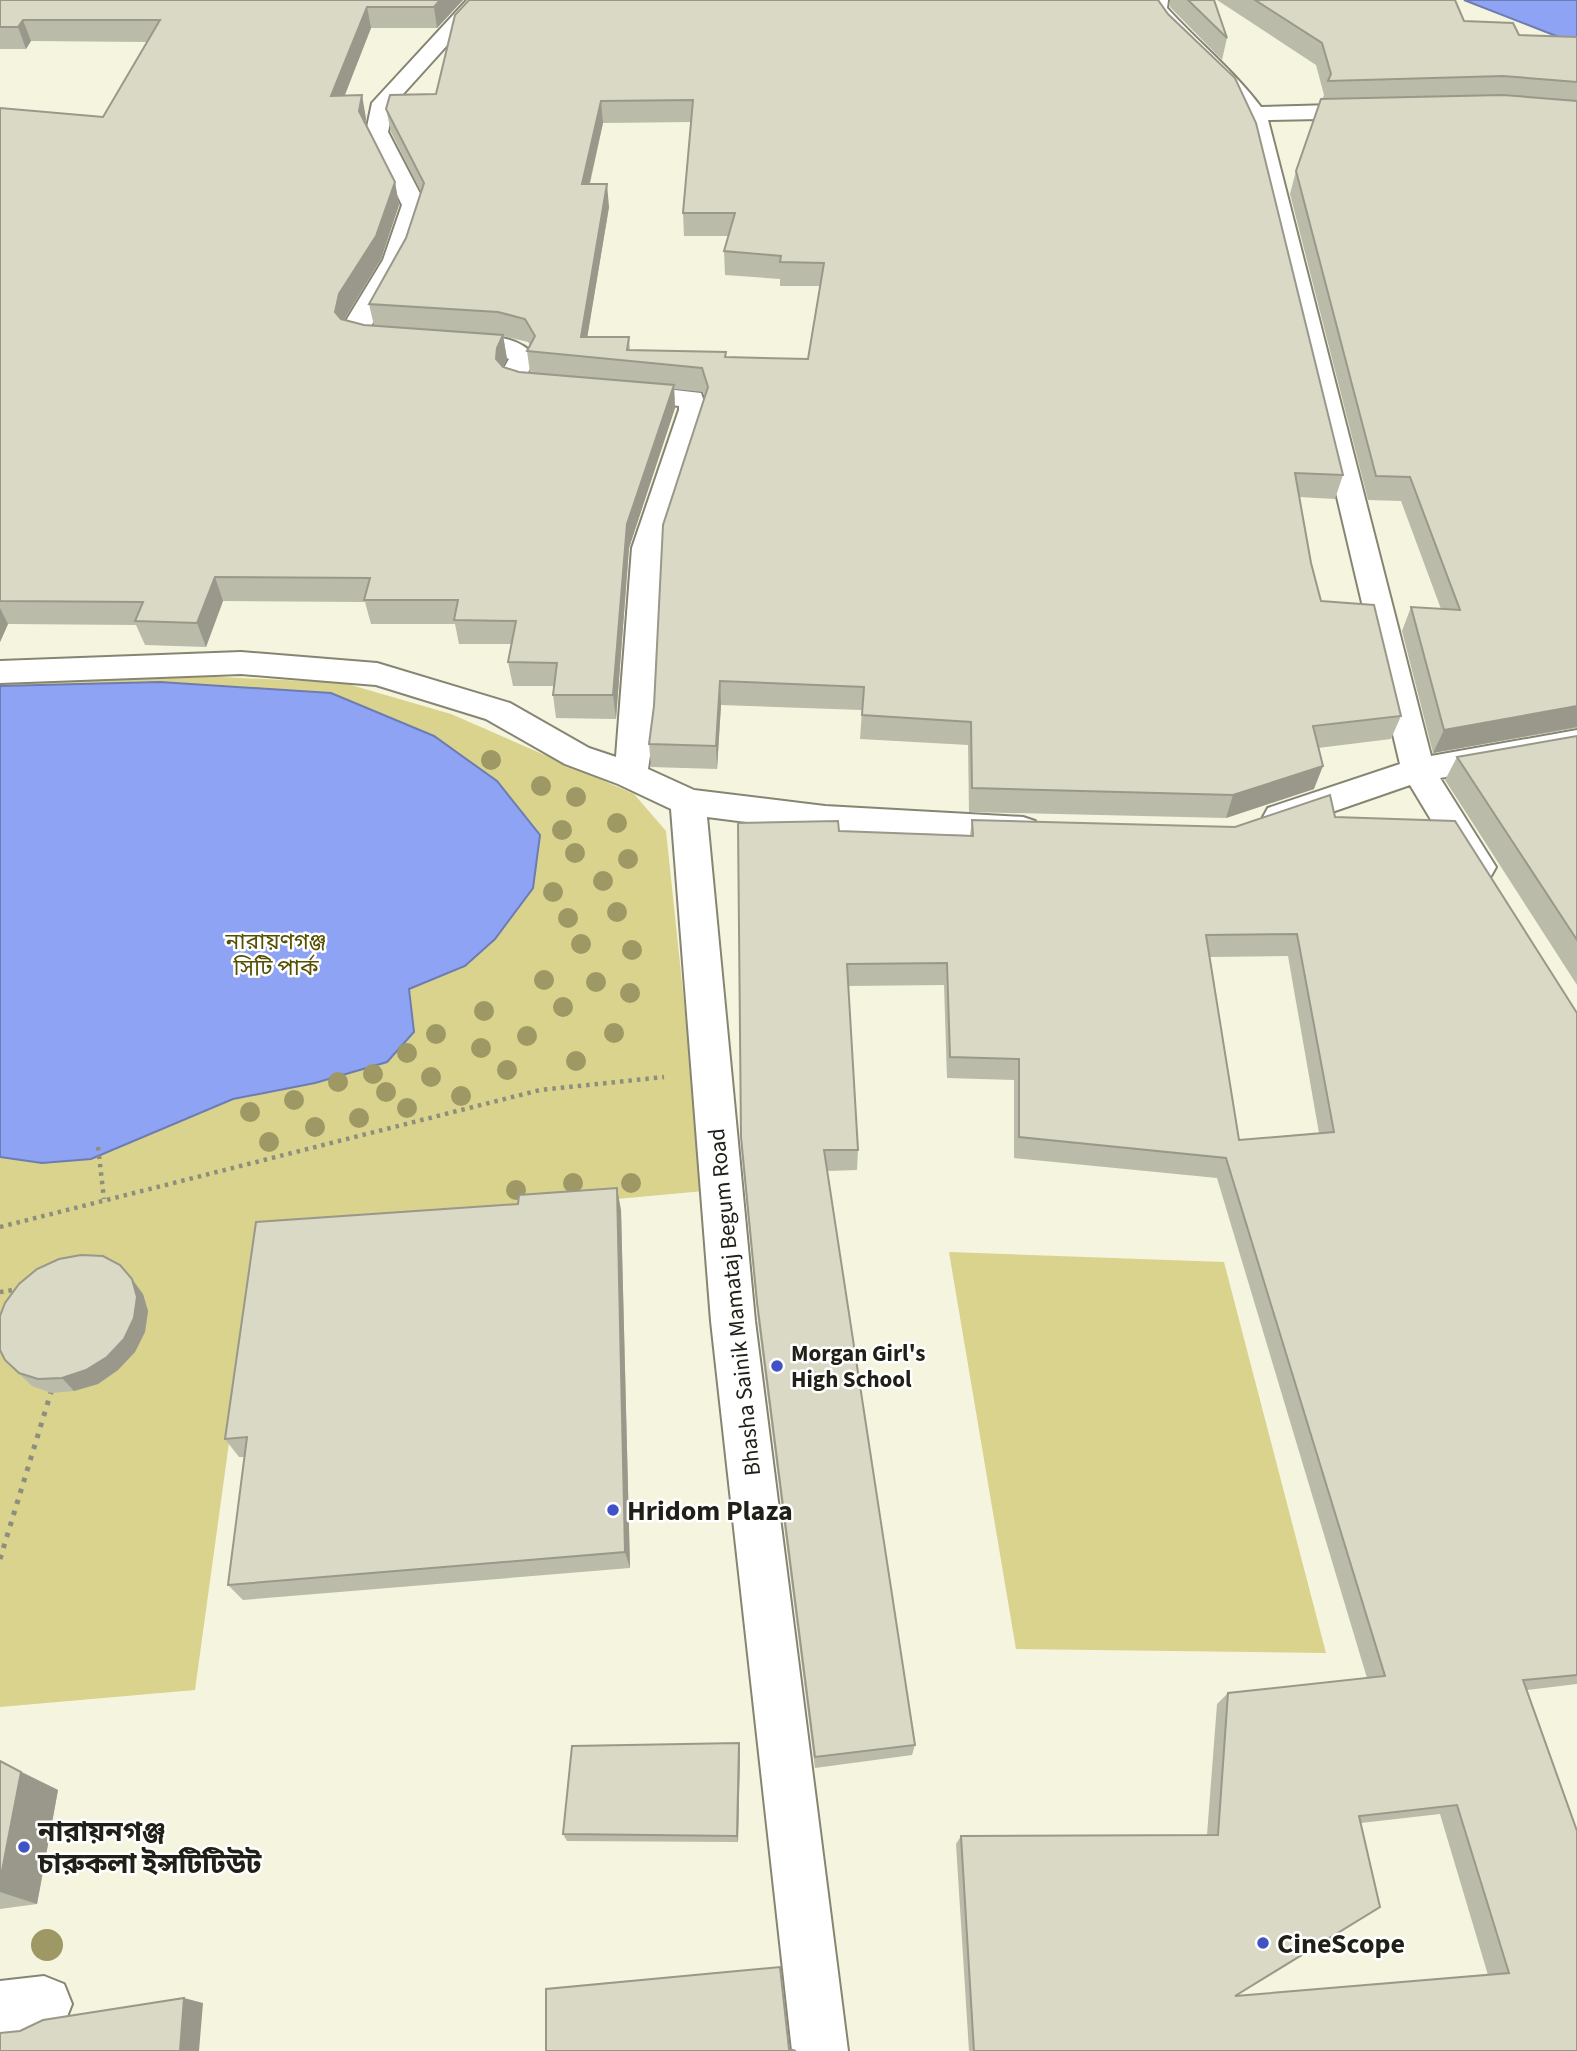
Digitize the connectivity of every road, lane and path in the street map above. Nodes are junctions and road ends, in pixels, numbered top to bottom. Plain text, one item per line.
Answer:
1 (478, 0) edge
2 (1158, 0) edge
3 (1387, 110) edge
4 (1255, 114) junction
5 (0, 672) edge
6 (1577, 742) edge
7 (1418, 770) junction
8 (630, 775) junction
9 (688, 802) junction
10 (1250, 827) edge
11 (1050, 831) edge
12 (1495, 895) edge
13 (712, 1072) junction
14 (98, 1147) dead end
15 (104, 1199) junction
16 (0, 1227) edge
17 (25, 1288) edge
18 (0, 1292) edge
19 (55, 1380) edge
20 (0, 1559) edge
21 (820, 2051) edge

1 - 8 street
2 - 4 street
3 - 4 street
4 - 7 street
5 - 8 street
6 - 7 street
7 - 10 street
7 - 12 street
8 - 9 street
9 - 11 street
9 - 13 street, Bhasha Sainik Mamataj Begum Road
13 - 15 path
13 - 21 street, Bhasha Sainik Mamataj Begum Road
14 - 15 path
15 - 16 path
17 - 18 path
19 - 20 path

